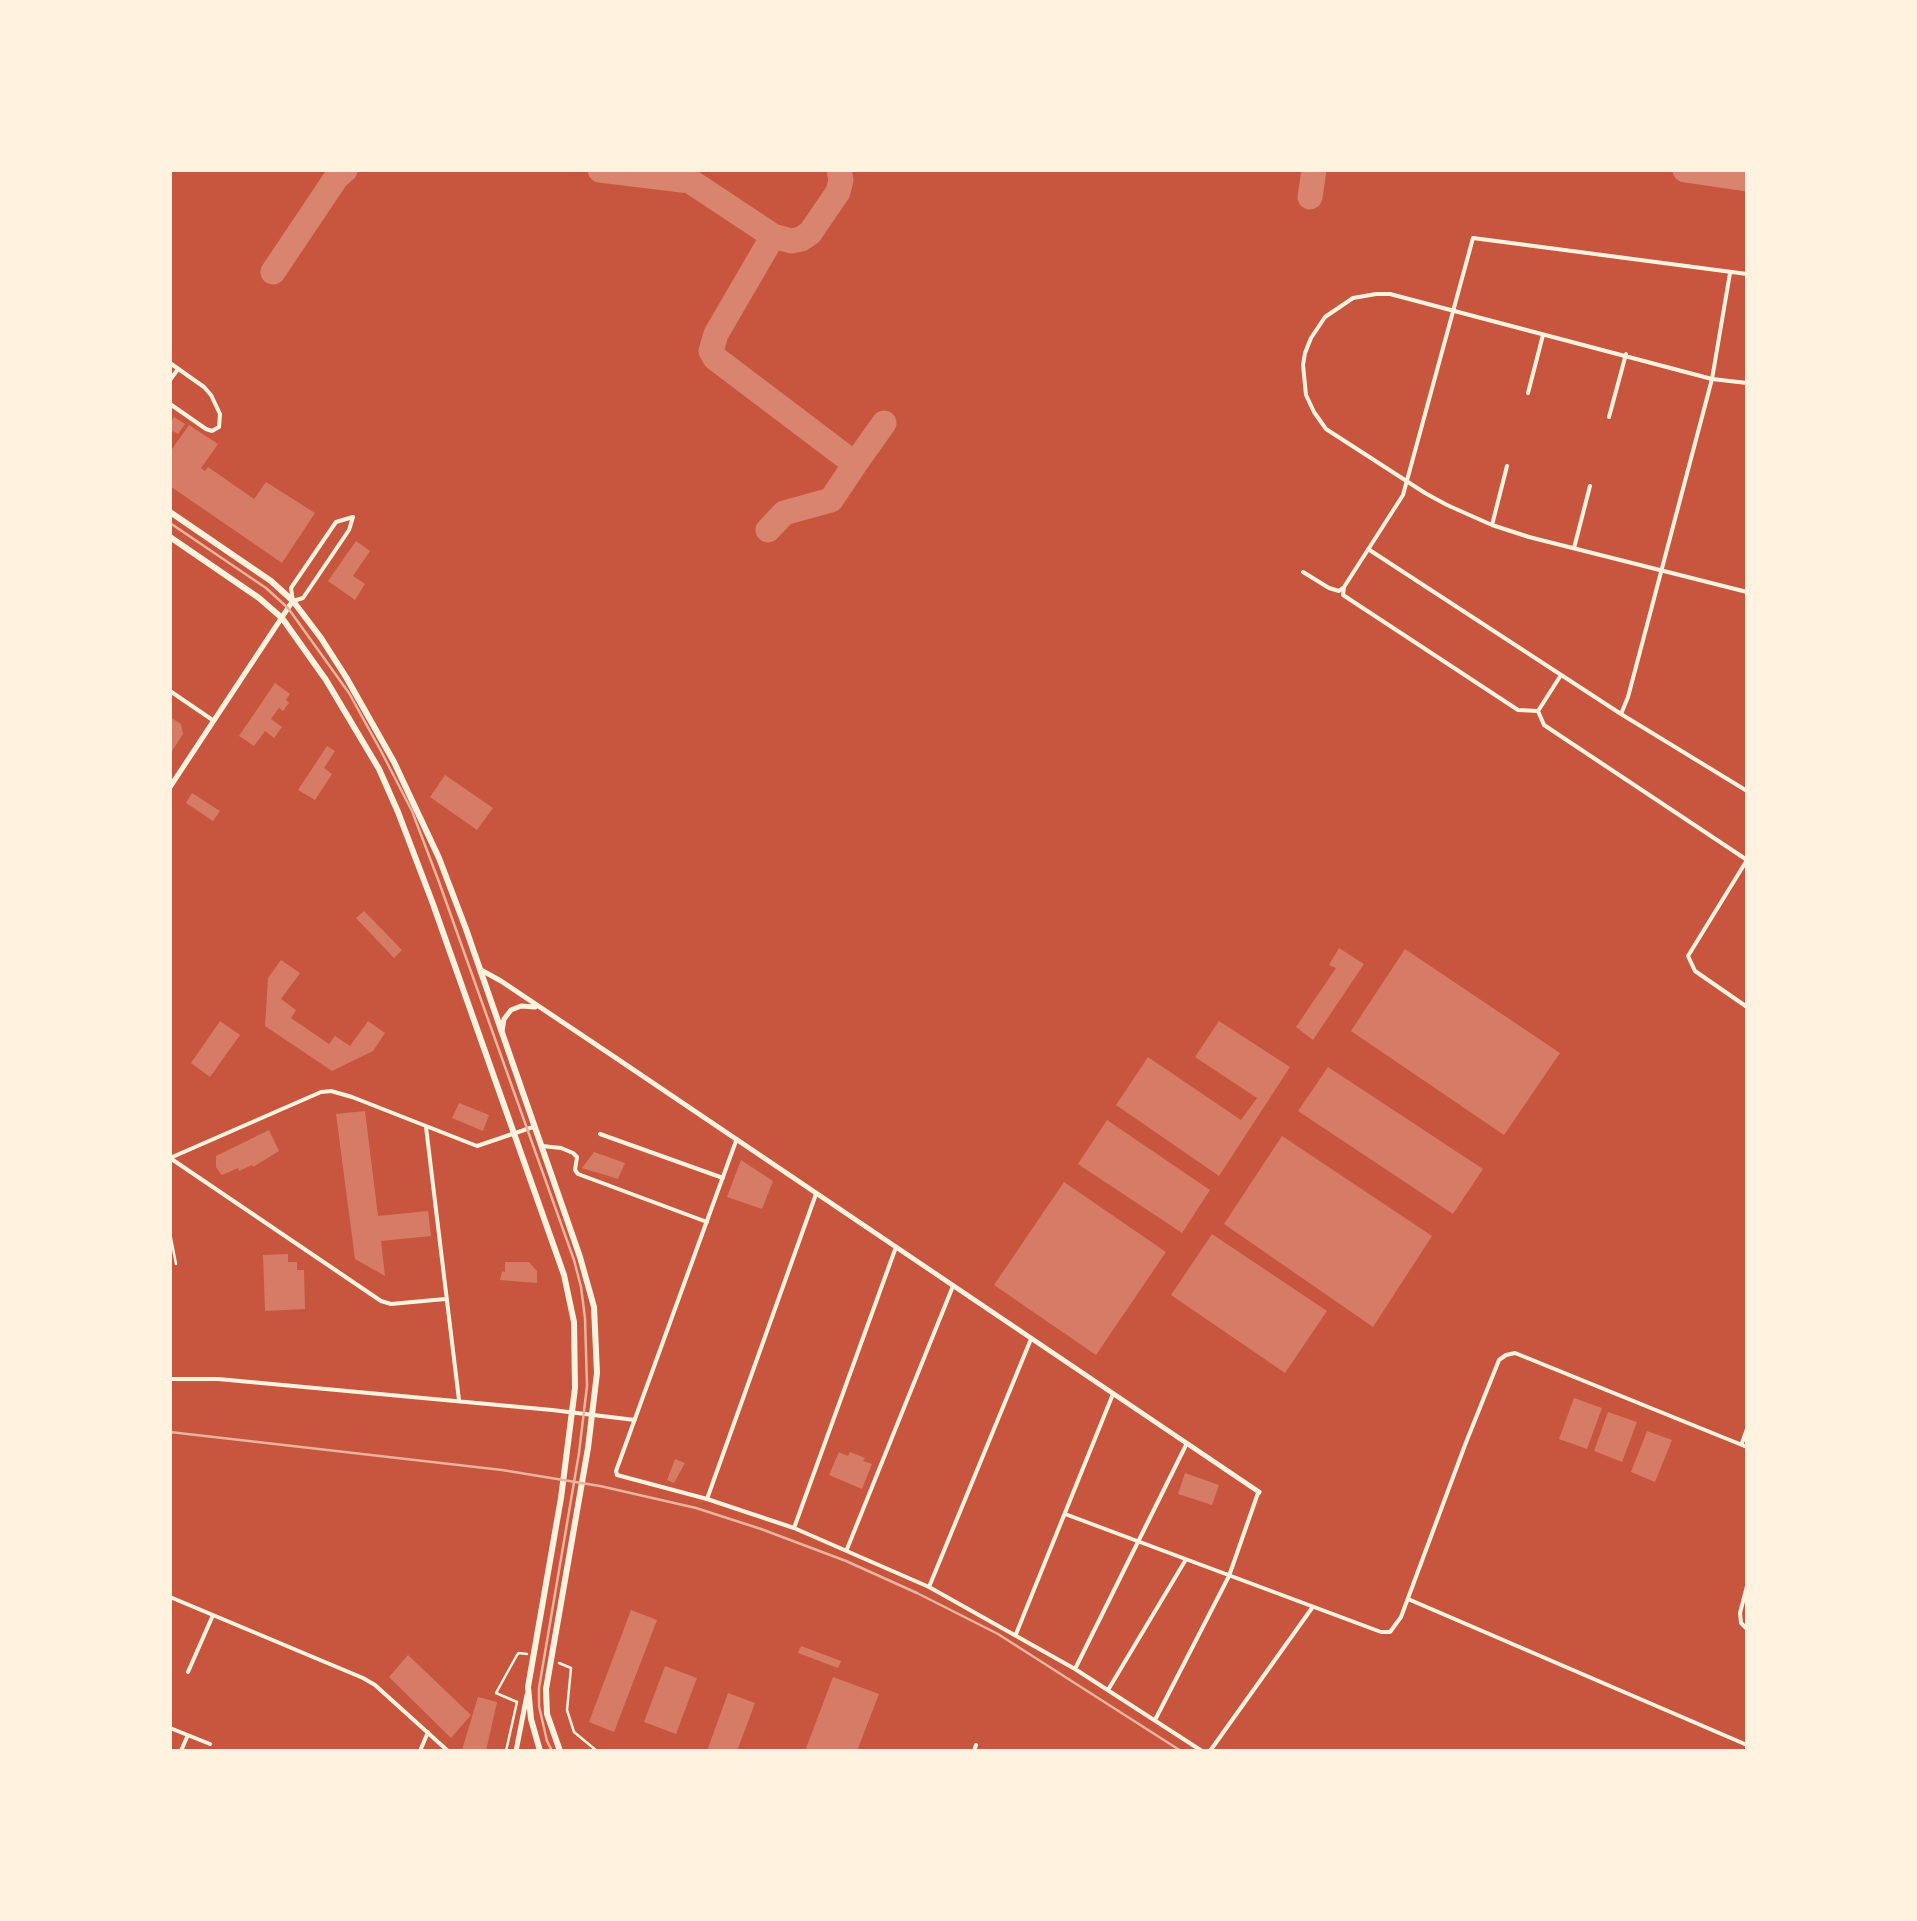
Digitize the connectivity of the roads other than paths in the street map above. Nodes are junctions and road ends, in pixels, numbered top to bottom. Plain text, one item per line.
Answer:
1 (1730, 272) junction
2 (1747, 274) edge
3 (1453, 310) junction
4 (1543, 333) junction
5 (1626, 354) junction
6 (170, 364) edge
7 (178, 368) junction
8 (1712, 379) junction
9 (170, 380) edge
10 (1747, 383) edge
11 (1528, 393) dead end
12 (170, 404) edge
13 (1609, 417) dead end
14 (1507, 466) dead end
15 (1406, 481) junction
16 (1590, 486) dead end
17 (170, 512) edge
18 (1492, 525) junction
19 (170, 537) edge
20 (1574, 548) junction
21 (1368, 550) junction
22 (1661, 570) junction
23 (1303, 572) dead end
24 (1344, 587) junction
25 (1747, 592) edge
26 (292, 602) junction
27 (282, 618) junction
28 (1561, 675) junction
29 (170, 692) edge
30 (1538, 711) junction
31 (1621, 714) junction
32 (214, 721) junction
33 (170, 787) edge
34 (1747, 792) edge
35 (1747, 860) edge
36 (479, 970) junction
37 (1747, 1007) edge
38 (542, 1009) junction
39 (502, 1034) junction
40 (426, 1127) junction
41 (534, 1127) junction
42 (514, 1134) junction
43 (600, 1134) dead end
44 (737, 1140) junction
45 (540, 1146) junction
46 (170, 1158) edge
47 (723, 1178) junction
48 (816, 1194) junction
49 (708, 1222) junction
50 (170, 1234) edge
51 (896, 1247) junction
52 (176, 1264) dead end
53 (953, 1286) junction
54 (445, 1299) junction
55 (1031, 1338) junction
56 (170, 1379) edge
57 (1112, 1394) junction
58 (459, 1401) junction
59 (635, 1420) junction
60 (1747, 1429) edge
61 (1186, 1444) junction
62 (1744, 1445) edge
63 (1258, 1492) joint
64 (707, 1499) junction
65 (1066, 1514) junction
66 (794, 1528) junction
67 (1139, 1542) junction
68 (847, 1550) junction
69 (1186, 1560) junction
70 (1228, 1576) junction
71 (1747, 1586) edge
72 (929, 1587) junction
73 (170, 1597) edge
74 (1408, 1599) junction
75 (1313, 1607) junction
76 (213, 1614) junction
77 (1747, 1629) edge
78 (1016, 1634) junction
79 (1075, 1670) junction
80 (188, 1672) dead end
81 (528, 1687) junction
82 (1108, 1690) junction
83 (1155, 1720) junction
84 (170, 1728) edge
85 (428, 1732) junction
86 (188, 1735) junction
87 (210, 1744) dead end
88 (1747, 1746) edge
89 (181, 1751) edge
90 (420, 1751) edge
91 (448, 1751) edge
92 (516, 1751) edge
93 (540, 1751) edge
94 (560, 1751) edge
95 (1202, 1751) edge
96 (1210, 1751) edge

1 - 2 street
1 - 3 street
1 - 8 street
3 - 4 street
3 - 15 street
3 - 15 street
4 - 5 street
4 - 11 street
5 - 8 street
5 - 13 street
6 - 7 street
7 - 9 street
7 - 12 street
8 - 10 street
8 - 22 street
14 - 18 street
15 - 18 street
15 - 21 street
16 - 20 street
17 - 26 main road
18 - 20 street
19 - 27 main road
20 - 22 street
21 - 24 street
21 - 28 street
22 - 25 street
22 - 31 street
23 - 24 street
24 - 30 street
26 - 26 street
26 - 27 street
26 - 36 main road
27 - 32 street
27 - 42 main road
28 - 30 street
28 - 31 street
29 - 32 street
30 - 35 street
31 - 34 street
32 - 33 street
35 - 37 street
36 - 38 street
36 - 39 main road
38 - 39 street
38 - 44 street
39 - 41 main road
40 - 42 street
40 - 46 street
40 - 54 street
41 - 42 street
41 - 45 main road
42 - 81 main road
43 - 47 street
44 - 47 street
44 - 48 street
45 - 49 street
45 - 94 main road
46 - 54 street
47 - 49 street
48 - 51 street
48 - 64 street
49 - 59 street
50 - 52 lane
51 - 53 street
51 - 66 street
53 - 55 street
53 - 68 street
54 - 58 street
55 - 57 street
55 - 72 street
56 - 58 street
57 - 61 street
57 - 65 street
58 - 59 street
59 - 64 street
60 - 62 street
61 - 63 street
61 - 67 street
62 - 74 street
63 - 70 street
64 - 66 street
65 - 67 street
65 - 78 street
66 - 68 street
67 - 69 street
67 - 79 street
68 - 72 street
69 - 70 street
69 - 82 street
70 - 75 street
70 - 83 street
71 - 77 street
72 - 78 street
73 - 76 street
74 - 75 street
74 - 88 street
75 - 96 street
76 - 80 street
76 - 85 street
78 - 79 street
79 - 82 street
81 - 92 street
81 - 93 main road
82 - 83 street
83 - 95 street
84 - 86 street
85 - 90 street
85 - 91 street
86 - 87 street
86 - 89 street

